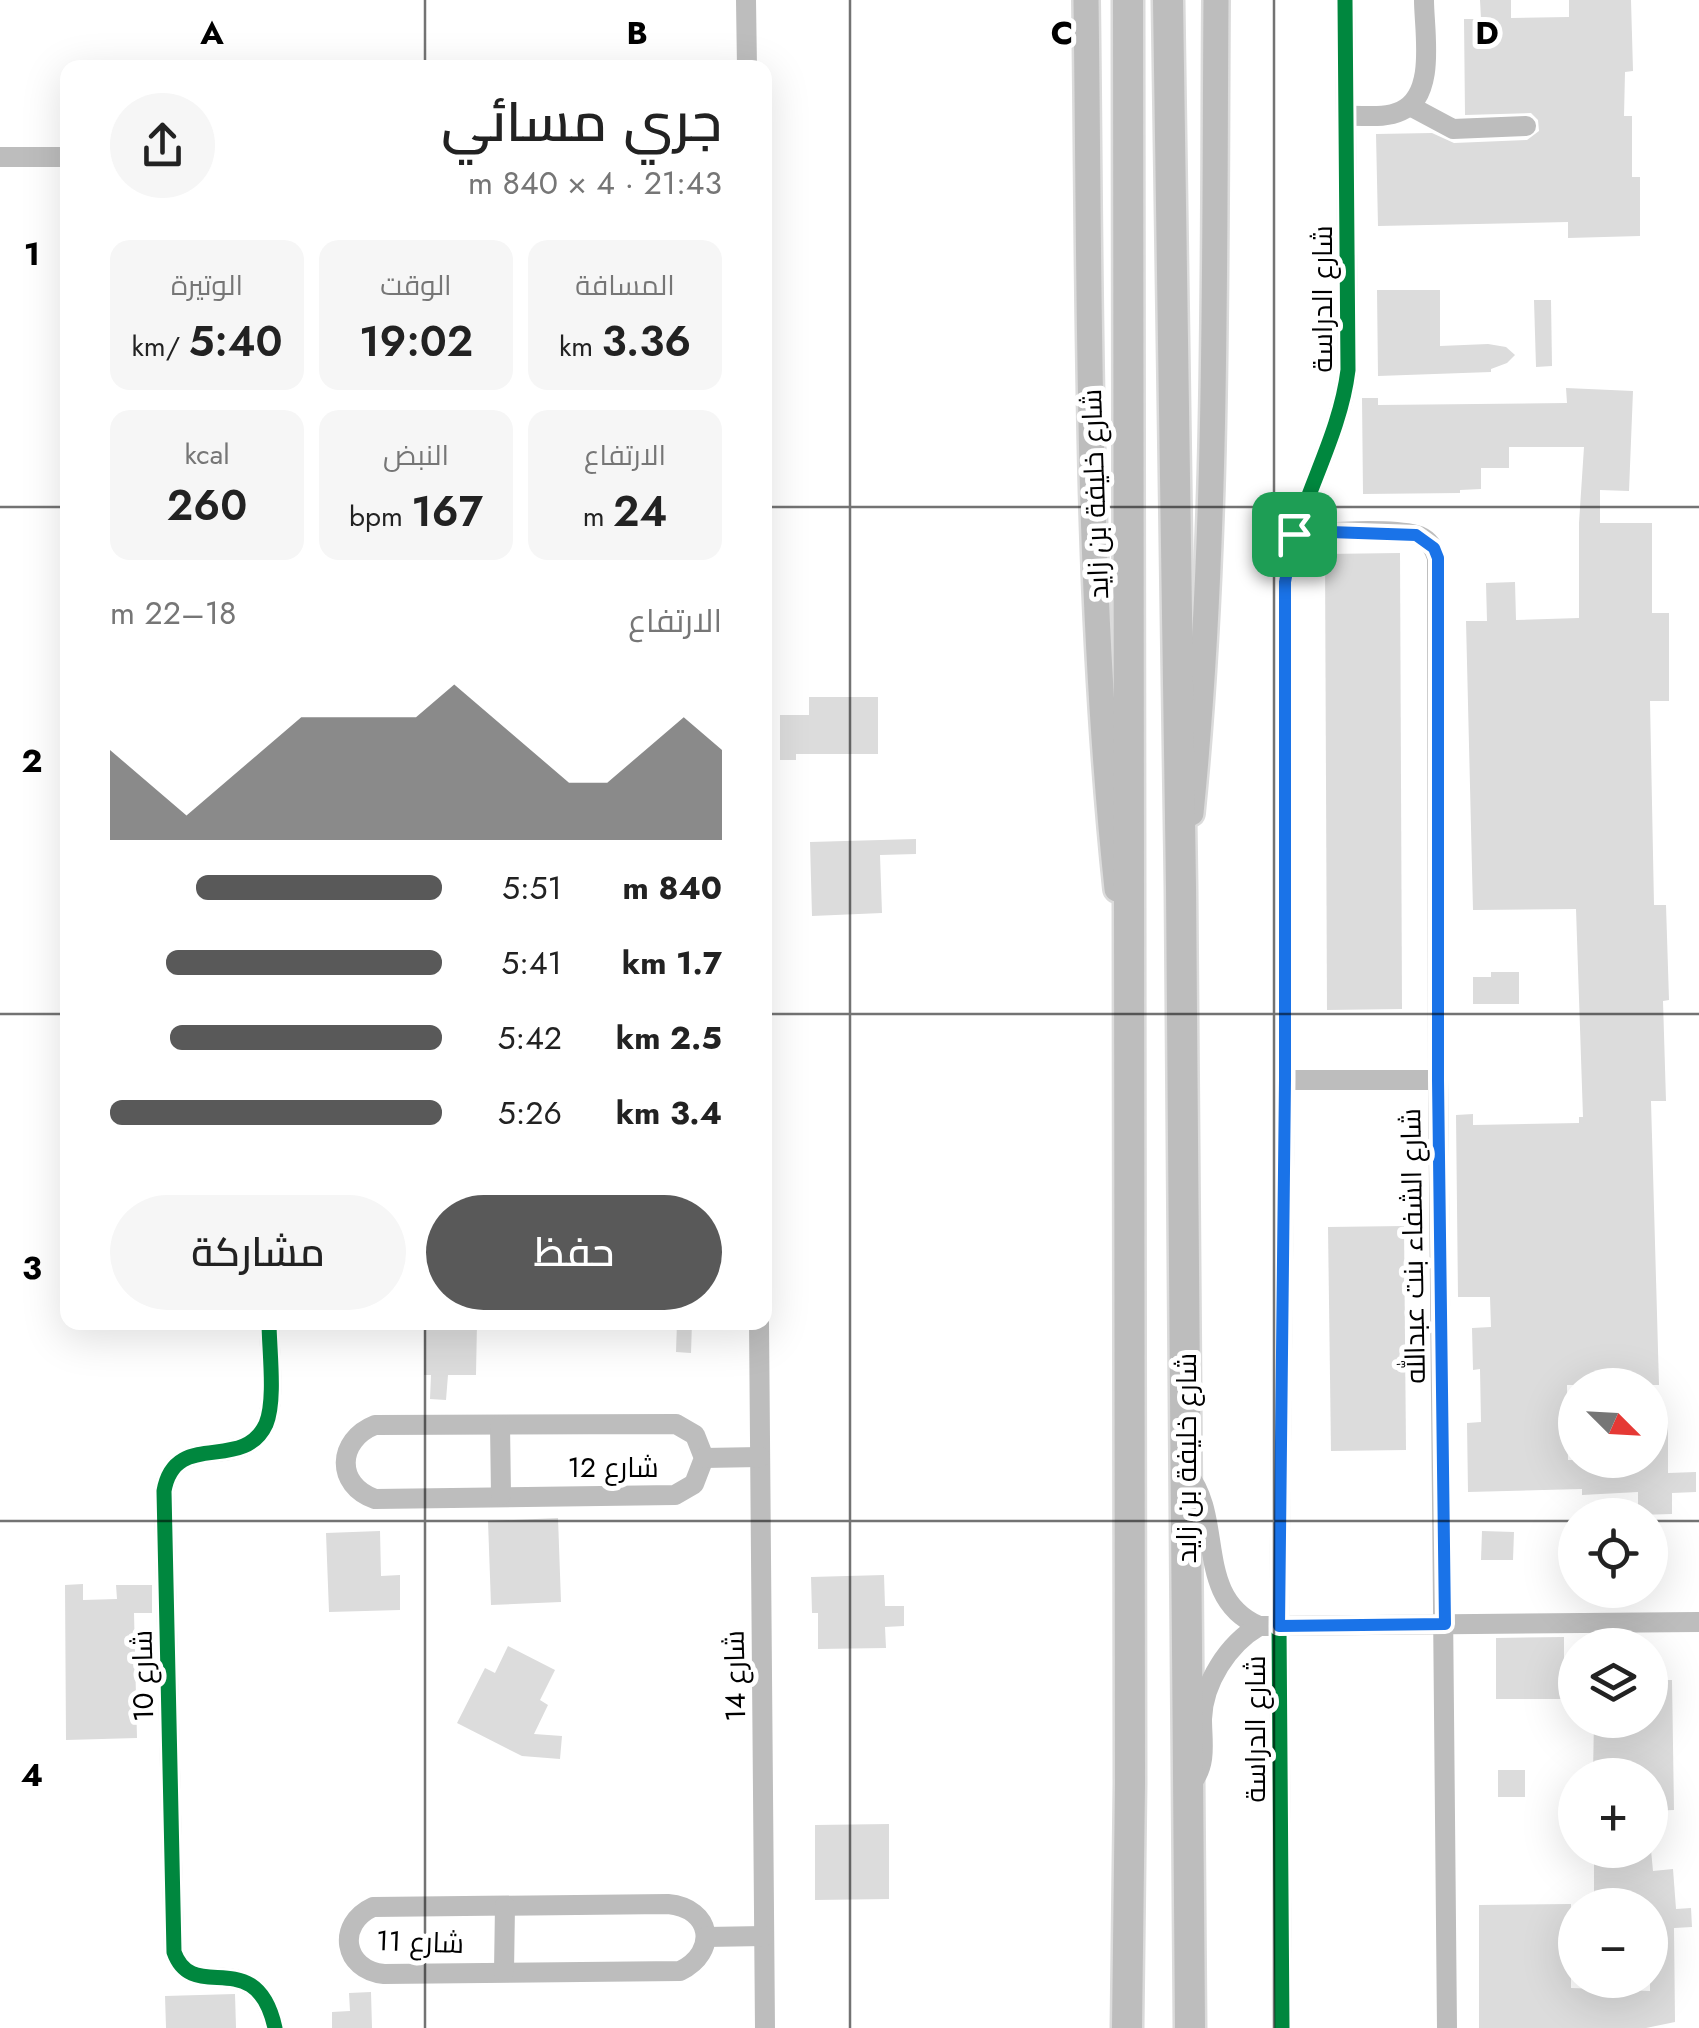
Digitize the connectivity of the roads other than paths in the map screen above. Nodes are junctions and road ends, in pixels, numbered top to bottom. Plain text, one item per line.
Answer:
1 (746, 0) edge
2 (1086, 0) edge
3 (1128, 0) edge
4 (1168, 0) edge
5 (1216, 0) edge
6 (1345, 0) edge
7 (1424, 0) edge
8 (747, 60) edge
9 (1410, 106) junction
10 (1346, 116) junction
11 (1526, 126) dead end
12 (0, 157) edge
13 (60, 157) edge
14 (1294, 534) junction
15 (1181, 887) junction
16 (1130, 986) junction
17 (1285, 1080) junction
18 (1438, 1080) junction
19 (269, 1330) edge
20 (759, 1330) edge
21 (500, 1425) junction
22 (760, 1457) junction
23 (704, 1458) junction
24 (1186, 1472) junction
25 (501, 1495) junction
26 (1699, 1622) edge
27 (1445, 1624) junction
28 (1269, 1626) junction
29 (1188, 1786) junction
30 (506, 1906) junction
31 (764, 1936) junction
32 (706, 1937) junction
33 (504, 1971) junction
34 (275, 2028) edge
35 (765, 2028) edge
36 (1126, 2028) edge
37 (1190, 2028) edge
38 (1282, 2028) edge
39 (1447, 2028) edge

1 - 8 street
2 - 16 main road, شارع خليفة بن زايد
3 - 16 highway, شارع خليفة بن زايد
4 - 15 highway, شارع خليفة بن زايد
5 - 15 main road, شارع خليفة بن زايد
6 - 10 street, شارع الدراسة
7 - 9 street
9 - 10 street
9 - 11 street
10 - 14 street, شارع الدراسة
12 - 13 street
14 - 17 street, شارع الدراسة
14 - 18 street, شارع الشفاء بنت عبدالله
15 - 24 highway, شارع خليفة بن زايد
16 - 36 highway, شارع خليفة بن زايد
17 - 18 street
17 - 28 street, شارع الدراسة
18 - 27 street, شارع الشفاء بنت عبدالله
19 - 34 street, شارع 10
20 - 22 street, شارع 14
21 - 23 street, شارع 12
21 - 25 street
21 - 25 street, شارع 12
22 - 23 street
22 - 31 street, شارع 14
23 - 25 street, شارع 12
24 - 28 street
24 - 29 highway, شارع خليفة بن زايد
26 - 27 street
27 - 28 street
27 - 39 street, شارع الشفاء بنت عبدالله
28 - 29 street
28 - 38 street, شارع الدراسة
29 - 37 highway, شارع خليفة بن زايد
30 - 32 street, شارع 11
30 - 33 street, شارع 11
30 - 33 street, شارع 11
31 - 32 street
31 - 35 street, شارع 14
32 - 33 street, شارع 11

